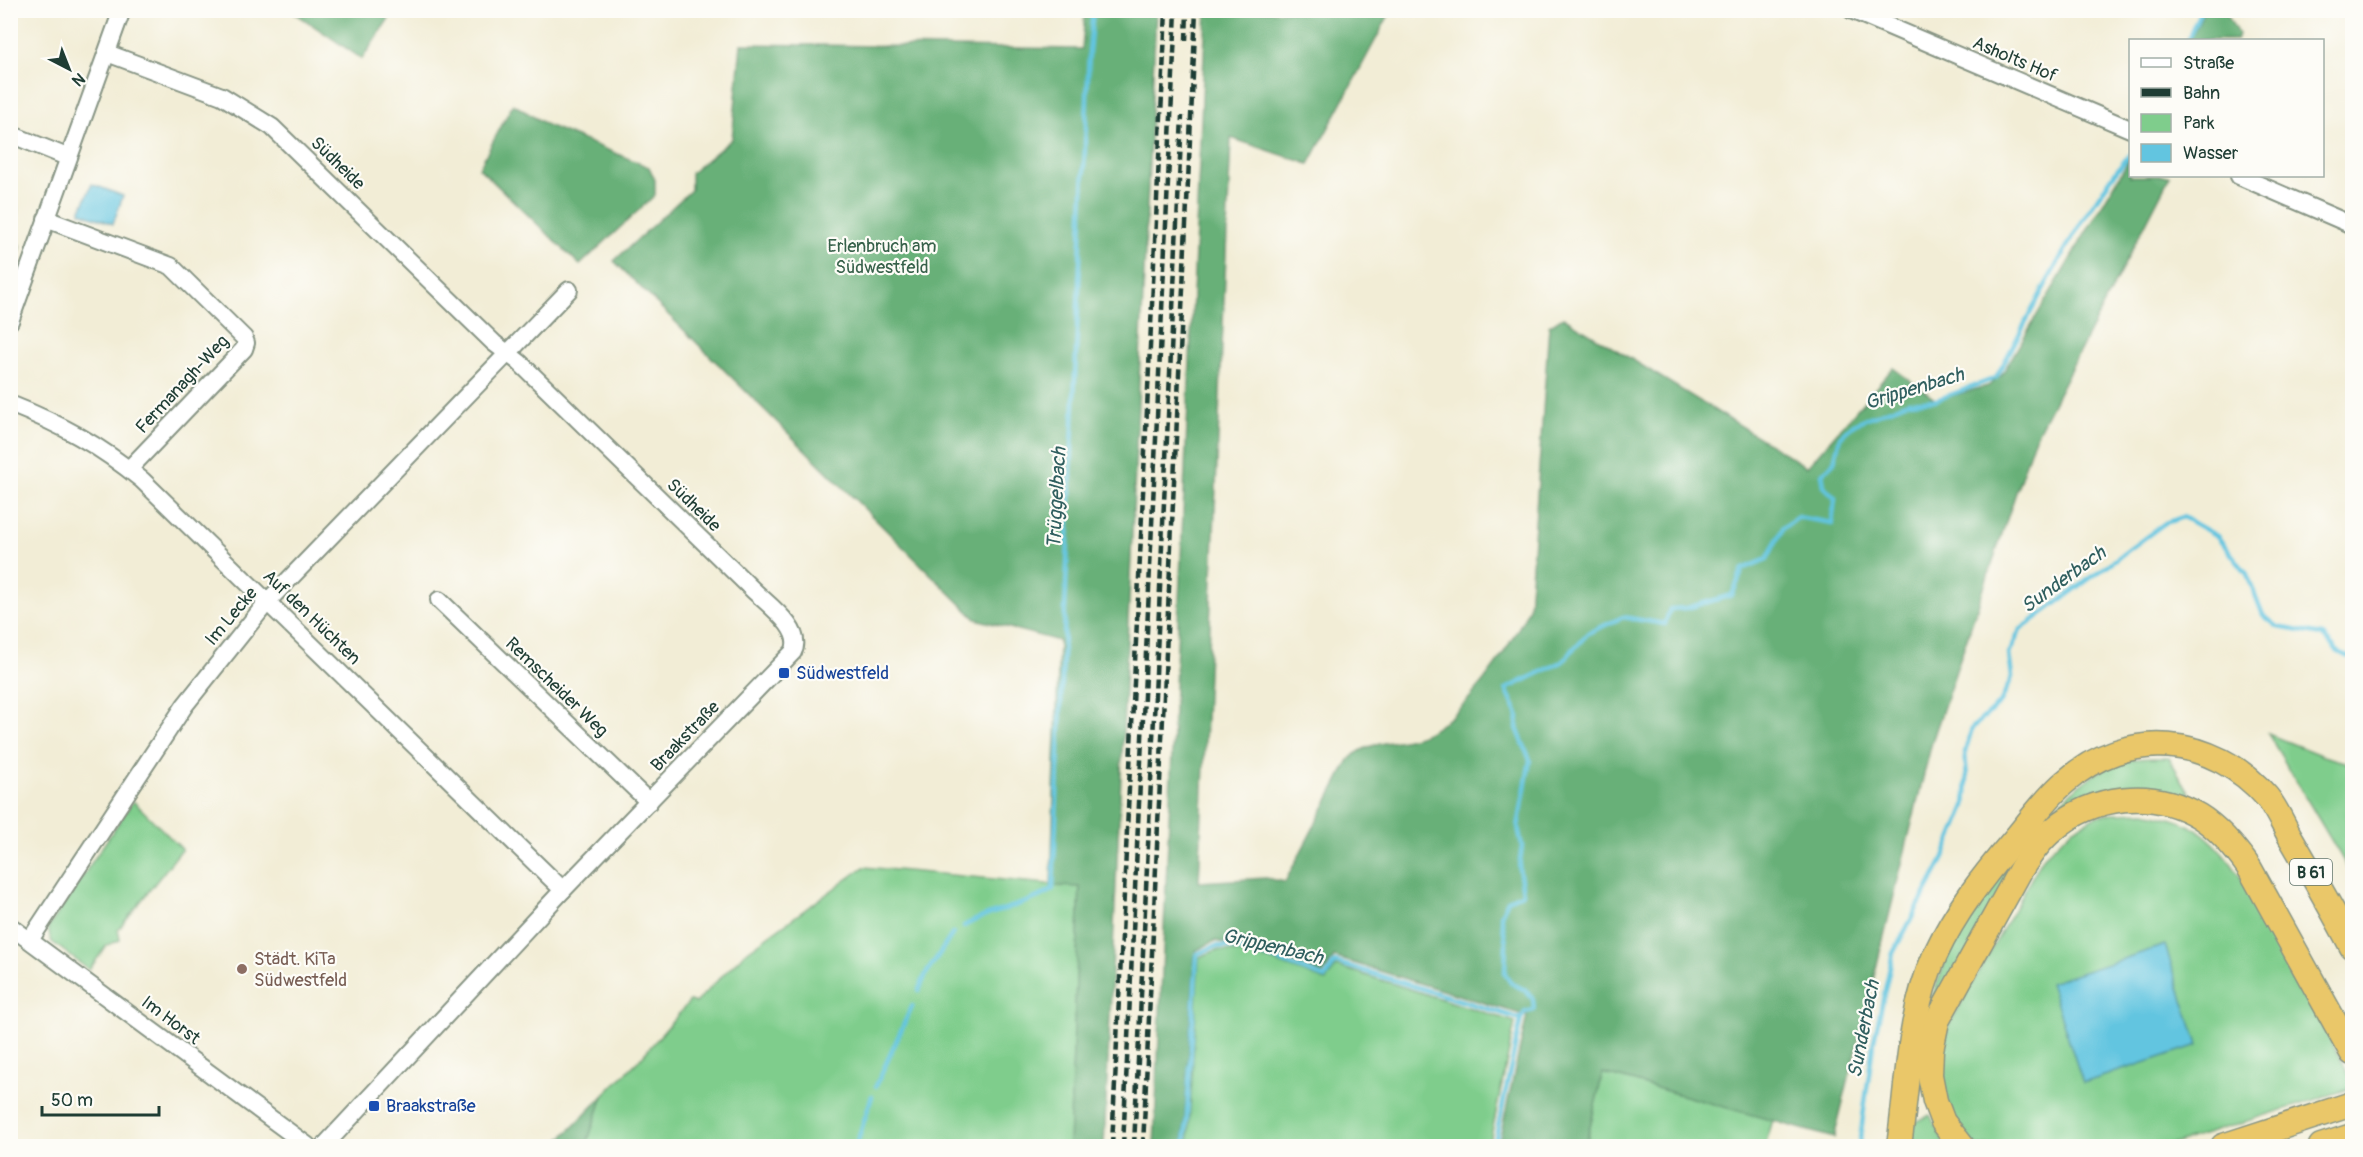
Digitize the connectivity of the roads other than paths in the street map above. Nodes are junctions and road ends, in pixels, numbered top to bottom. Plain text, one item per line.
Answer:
1 (122, 10) edge
2 (1851, 10) edge
3 (107, 53) junction
4 (2129, 129) edge
5 (10, 134) edge
6 (68, 157) junction
7 (2241, 177) edge
8 (46, 219) junction
9 (2352, 225) edge
10 (568, 290) dead end
11 (10, 321) edge
12 (507, 353) junction
13 (10, 404) edge
14 (129, 469) junction
15 (439, 600) dead end
16 (268, 601) junction
17 (796, 638) joint
18 (649, 801) junction
19 (563, 890) junction
20 (10, 926) edge
21 (30, 939) junction
22 (2352, 947) edge
23 (2350, 1049) edge
24 (2352, 1104) edge
25 (2352, 1136) edge
26 (308, 1146) edge
27 (324, 1146) edge
28 (1899, 1146) edge
29 (1962, 1146) edge
30 (2223, 1146) edge
31 (2321, 1146) edge

1 - 3 street
2 - 4 street, Asholts Hof
3 - 6 street
3 - 12 street, Südheide
5 - 6 street
6 - 8 street
7 - 9 street
8 - 11 street
8 - 14 street, Fermanagh-Weg
10 - 12 street
12 - 16 street, Im Lecke
12 - 17 street, Südheide
13 - 14 street, Auf den Hüchten
14 - 16 street, Auf den Hüchten
15 - 18 street, Remscheider Weg
16 - 19 street, Auf den Hüchten
16 - 21 street, Im Lecke
17 - 18 street, Braakstraße
18 - 19 street, Braakstraße
19 - 27 street, Braakstraße
20 - 21 street, Im Horst
21 - 26 street, Im Horst
22 - 28 highway, B 61
23 - 29 highway
24 - 30 highway
25 - 31 highway

